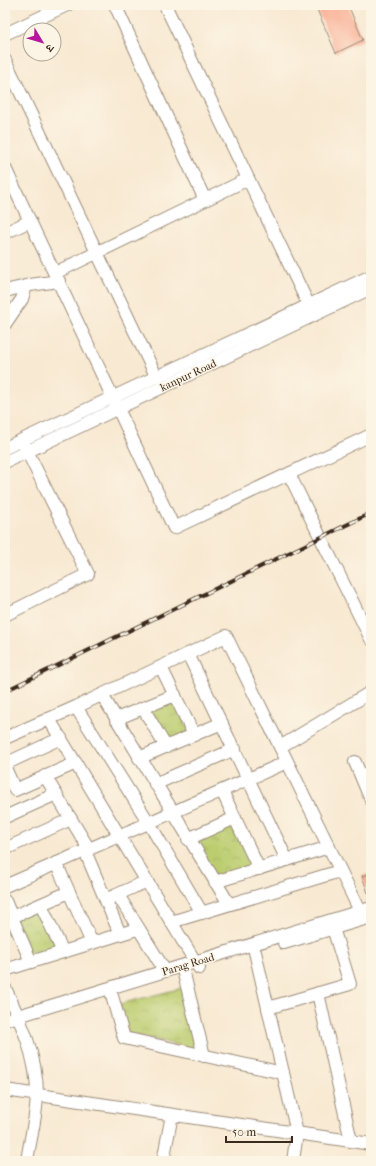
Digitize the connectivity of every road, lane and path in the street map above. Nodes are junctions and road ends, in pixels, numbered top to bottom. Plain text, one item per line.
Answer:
1 (67, 5) edge
2 (115, 5) edge
3 (165, 5) edge
4 (5, 34) edge
5 (5, 60) edge
6 (5, 168) edge
7 (248, 179) junction
8 (205, 200) junction
9 (30, 221) junction
10 (5, 233) edge
11 (97, 253) junction
12 (371, 276) edge
13 (57, 277) junction
14 (26, 286) junction
15 (371, 288) edge
16 (5, 291) edge
17 (311, 310) junction
18 (5, 324) edge
19 (156, 376) junction
20 (113, 397) junction
21 (118, 408) junction
22 (371, 435) edge
23 (22, 440) junction
24 (5, 448) edge
25 (27, 451) junction
26 (5, 462) edge
27 (289, 474) junction
28 (5, 615) edge
29 (371, 639) edge
30 (188, 654) junction
31 (161, 667) junction
32 (371, 692) edge
33 (102, 695) junction
34 (175, 695) junction
35 (76, 707) junction
36 (143, 708) junction
37 (49, 719) junction
38 (116, 719) junction
39 (222, 723) junction
40 (194, 735) junction
41 (5, 738) edge
42 (61, 738) junction
43 (166, 746) junction
44 (280, 747) junction
45 (235, 749) junction
46 (139, 758) junction
47 (288, 762) junction
48 (355, 762) dead end
49 (76, 763) junction
50 (5, 764) edge
51 (5, 768) edge
52 (45, 776) junction
53 (250, 779) junction
54 (155, 784) junction
55 (222, 791) junction
56 (56, 794) junction
57 (371, 800) edge
58 (172, 813) junction
59 (5, 817) edge
60 (235, 818) junction
61 (71, 819) junction
62 (149, 823) junction
63 (119, 836) junction
64 (188, 838) junction
65 (329, 847) junction
66 (5, 849) edge
67 (87, 850) junction
68 (287, 860) junction
69 (56, 863) junction
70 (259, 869) junction
71 (340, 871) junction
72 (147, 882) junction
73 (215, 882) junction
74 (5, 886) edge
75 (69, 892) junction
76 (118, 895) junction
77 (106, 899) junction
78 (5, 901) edge
79 (229, 904) junction
80 (40, 905) junction
81 (202, 913) junction
82 (367, 914) edge
83 (12, 917) junction
84 (171, 922) junction
85 (333, 928) junction
86 (137, 929) junction
87 (120, 934) junction
88 (92, 942) junction
89 (63, 952) junction
90 (255, 952) junction
91 (31, 962) junction
92 (198, 966) junction
93 (5, 970) edge
94 (165, 971) junction
95 (184, 974) junction
96 (5, 988) edge
97 (318, 993) junction
98 (112, 996) junction
99 (268, 1008) junction
100 (5, 1020) edge
101 (20, 1020) junction
102 (5, 1028) edge
103 (204, 1056) junction
104 (283, 1073) junction
105 (5, 1090) edge
106 (37, 1095) junction
107 (172, 1115) junction
108 (297, 1133) junction
109 (351, 1141) junction
110 (371, 1144) edge
111 (27, 1161) edge
112 (163, 1161) edge
113 (293, 1161) edge

1 - 4 street
2 - 8 street
3 - 7 street
5 - 11 street
6 - 9 street
7 - 8 street
7 - 17 street
8 - 11 street
9 - 10 street
9 - 13 street
11 - 13 street
11 - 19 street
12 - 17 street
13 - 14 street
13 - 20 street
14 - 16 street
14 - 18 street
15 - 17 street, kanpur Road
17 - 19 street
17 - 21 street, kanpur Road
19 - 20 street
20 - 21 street
20 - 23 street
21 - 25 street, kanpur Road
21 - 27 street
22 - 27 street
23 - 24 street
23 - 25 street
25 - 26 street, kanpur Road
25 - 28 street
27 - 29 street
30 - 31 street
30 - 39 street
30 - 44 street
31 - 33 street
31 - 34 street
32 - 44 street
33 - 35 street
33 - 38 street
34 - 36 street
34 - 40 street
35 - 37 street
35 - 62 street
36 - 38 street
36 - 43 street
37 - 41 street
37 - 42 street
38 - 46 street
39 - 40 street
39 - 45 street
40 - 43 street
42 - 49 street
42 - 50 street
43 - 46 street
44 - 47 street
45 - 53 street
45 - 54 street
46 - 54 street
47 - 53 street
47 - 65 street
48 - 57 street
49 - 52 street
49 - 63 street
51 - 52 street
52 - 56 street
53 - 55 street
53 - 68 street
54 - 58 street
55 - 58 street
55 - 60 street
56 - 59 street
56 - 61 street
58 - 62 street
58 - 64 street
60 - 64 street
60 - 70 street
61 - 66 street
61 - 67 street
62 - 63 street
62 - 81 street
63 - 67 street
63 - 72 street
64 - 73 street
65 - 68 street
65 - 71 street
67 - 69 street
67 - 77 street
68 - 70 street
69 - 74 street
69 - 75 street
70 - 73 street
71 - 79 street
71 - 82 street
72 - 76 street
72 - 84 street
73 - 79 street
75 - 80 street
75 - 88 street
76 - 77 street
76 - 86 street
77 - 87 street
78 - 83 street
79 - 81 street
80 - 83 street
80 - 89 street
81 - 84 street
82 - 85 street, Parag Road
82 - 92 street, Parag Road
83 - 91 street
84 - 92 street
85 - 90 street, Parag Road
85 - 97 street
86 - 87 street
86 - 94 street
87 - 88 street
88 - 89 street
89 - 91 street
90 - 92 street, Parag Road
90 - 99 street
91 - 93 street
92 - 94 street, Parag Road
92 - 95 street, Parag Road
94 - 101 street, Parag Road
95 - 98 street, Parag Road
95 - 103 street
96 - 101 street
97 - 99 street
97 - 109 street
98 - 101 street, Parag Road
98 - 103 street
99 - 104 street
100 - 101 street, Parag Road
101 - 102 street, Parag Road
101 - 106 street
103 - 104 street
104 - 108 street
105 - 106 street
106 - 107 street
106 - 111 street
107 - 108 street
107 - 112 street
108 - 109 street
108 - 113 street
109 - 110 street

